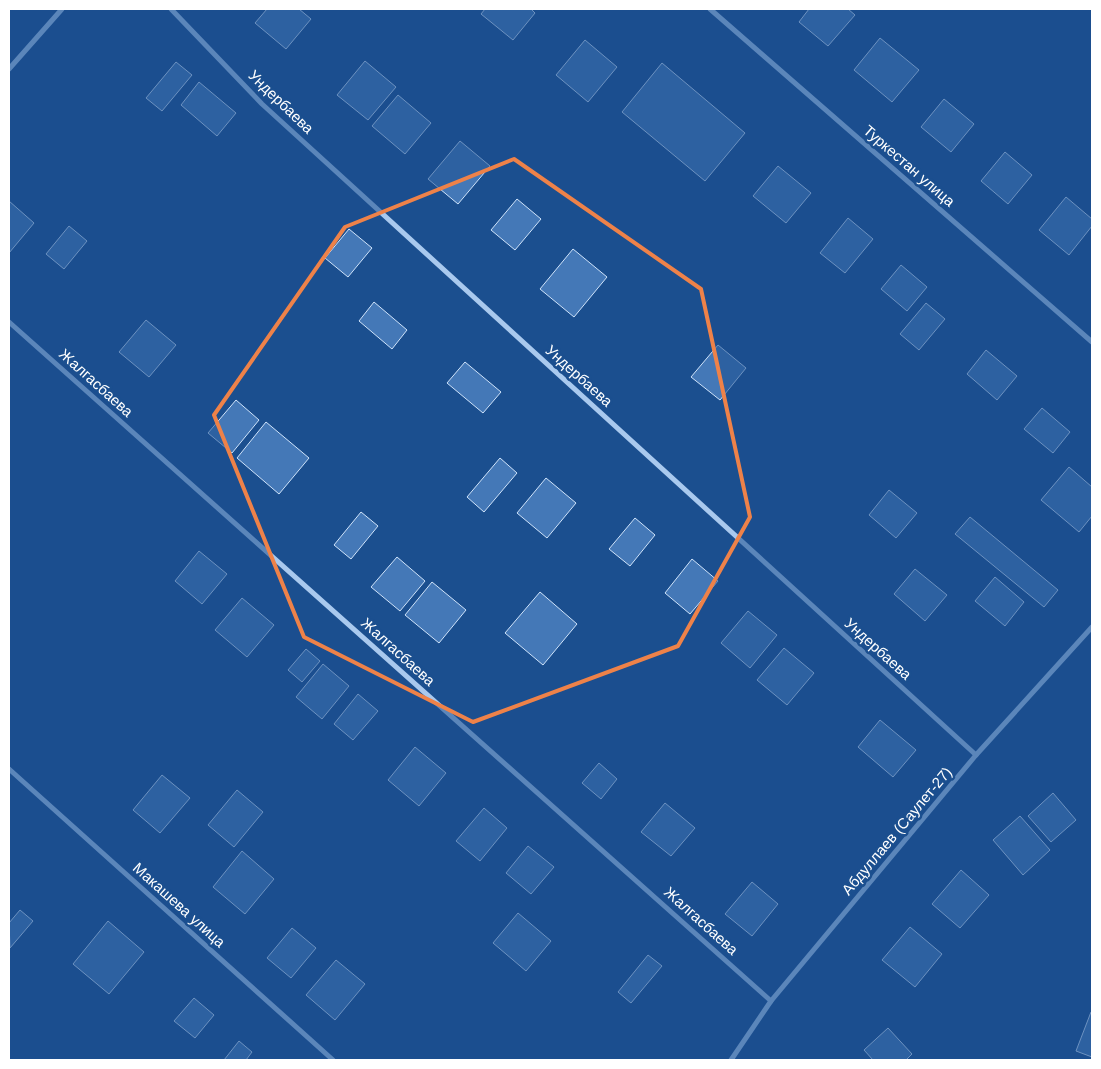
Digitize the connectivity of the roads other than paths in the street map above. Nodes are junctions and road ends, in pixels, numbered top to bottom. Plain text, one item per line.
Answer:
1 (62, 9) edge
2 (171, 9) edge
3 (710, 9) edge
4 (9, 69) edge
5 (9, 322) edge
6 (1092, 342) edge
7 (1092, 627) edge
8 (976, 755) junction
9 (9, 769) edge
10 (772, 1001) junction
11 (334, 1060) edge
12 (732, 1060) edge

1 - 4 street
2 - 8 street, Ундербаева
3 - 6 street, Туркестан улица
5 - 10 street, Жалгасбаева
7 - 8 street, Абдуллаев (Саулет-27)
8 - 10 street, Абдуллаев (Саулет-27)
9 - 11 street, Макашева улица
10 - 12 street, Абдуллаев (Саулет-27)

